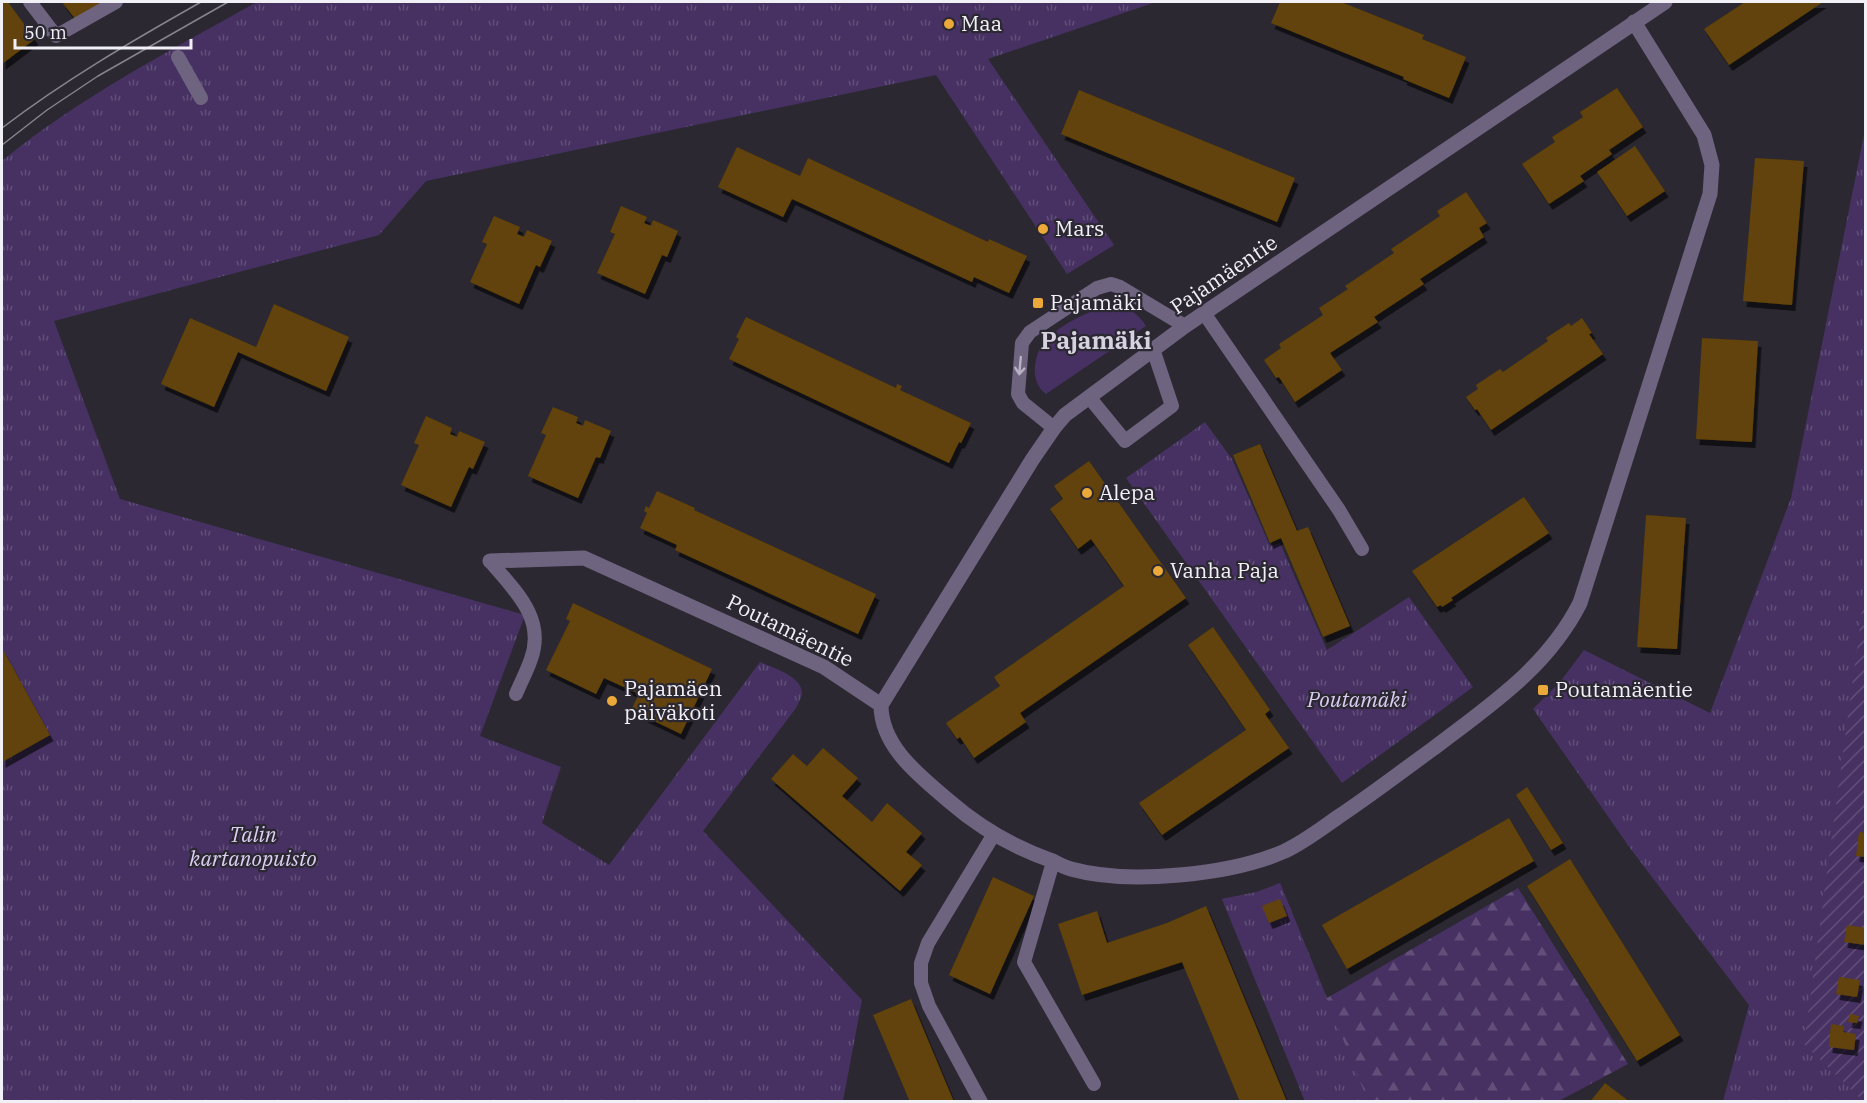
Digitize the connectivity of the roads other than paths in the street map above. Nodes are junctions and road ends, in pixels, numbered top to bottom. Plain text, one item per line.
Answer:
1 (30, 2) edge
2 (116, 2) edge
3 (1665, 2) edge
4 (1634, 22) junction
5 (178, 57) dead end
6 (201, 98) dead end
7 (1204, 314) junction
8 (1185, 326) junction
9 (1153, 349) junction
10 (1089, 397) junction
11 (1054, 428) junction
12 (1362, 549) dead end
13 (490, 561) joint
14 (516, 693) dead end
15 (881, 705) junction
16 (993, 834) junction
17 (1053, 862) junction
18 (1094, 1084) dead end
19 (981, 1101) edge

1 - 2 lane
3 - 4 street, Pajamäentie
4 - 7 street, Pajamäentie
4 - 17 street
5 - 6 lane
7 - 8 street, Pajamäentie
7 - 12 lane
8 - 9 street, Pajamäentie
8 -> 11 lane
9 - 10 street, Pajamäentie
9 - 10 lane
10 - 11 street, Pajamäentie
11 - 15 street, Pajamäentie
13 - 14 lane
13 - 15 street, Poutamäentie
15 - 16 street
16 - 17 street
16 - 19 lane
17 - 18 lane

